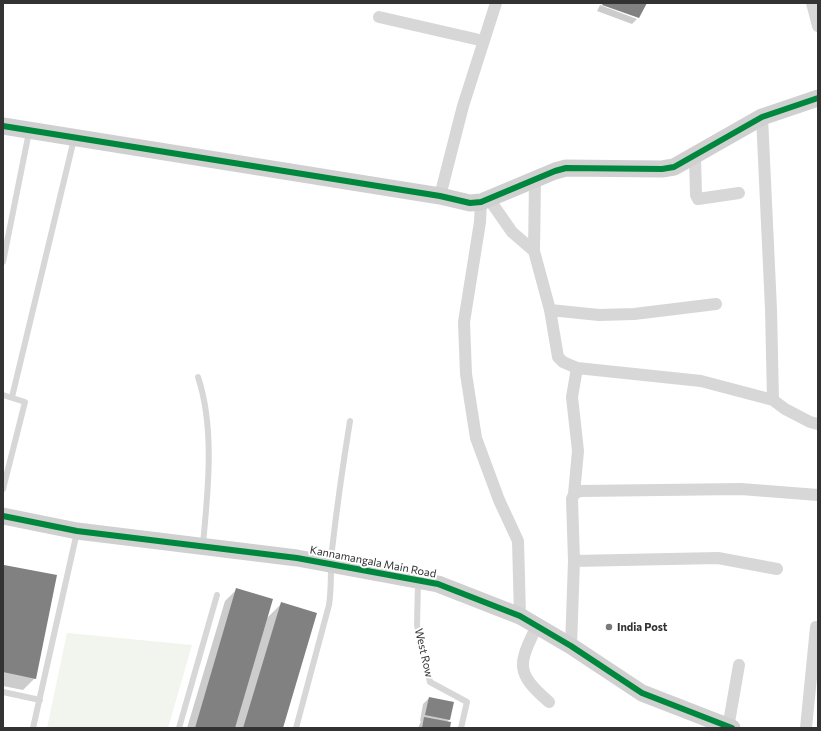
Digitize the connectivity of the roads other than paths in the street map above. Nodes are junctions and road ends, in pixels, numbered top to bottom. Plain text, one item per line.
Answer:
1 (496, 3) edge
2 (812, 3) edge
3 (379, 18) dead end
4 (818, 26) edge
5 (484, 41) junction
6 (818, 98) edge
7 (762, 117) junction
8 (3, 126) edge
9 (29, 130) junction
10 (74, 139) junction
11 (695, 157) junction
12 (535, 180) junction
13 (739, 193) dead end
14 (440, 196) junction
15 (485, 200) junction
16 (534, 251) junction
17 (3, 262) edge
18 (716, 304) dead end
19 (550, 310) junction
20 (577, 368) junction
21 (198, 377) dead end
22 (3, 395) edge
23 (12, 397) junction
24 (773, 400) junction
25 (350, 421) dead end
26 (818, 424) edge
27 (3, 489) edge
28 (574, 494) junction
29 (818, 496) edge
30 (3, 516) edge
31 (77, 530) junction
32 (203, 546) junction
33 (574, 561) junction
34 (331, 564) junction
35 (777, 569) dead end
36 (418, 581) junction
37 (217, 595) dead end
38 (520, 616) junction
39 (537, 626) junction
40 (816, 627) dead end
41 (571, 646) junction
42 (739, 665) dead end
43 (3, 692) edge
44 (40, 700) junction
45 (549, 702) dead end
46 (33, 728) edge
47 (179, 728) edge
48 (296, 728) edge
49 (461, 728) edge
50 (729, 728) edge
51 (806, 728) edge

1 - 5 street
2 - 4 street
3 - 5 street
5 - 14 street
6 - 7 street
7 - 11 street
7 - 24 street
8 - 9 street
9 - 10 street
9 - 17 lane
10 - 14 street
10 - 23 lane
11 - 12 street
11 - 13 street
12 - 15 street
12 - 16 street
14 - 15 street
15 - 16 street
15 - 38 street
16 - 19 street
18 - 19 street
19 - 20 street
20 - 24 street
20 - 28 street
21 - 32 lane
22 - 23 lane
23 - 27 lane
24 - 26 street
25 - 34 lane
28 - 29 street
28 - 33 street
30 - 31 street, Kannamangala Main Road
31 - 32 street, Kannamangala Main Road
31 - 44 lane
32 - 34 street, Kannamangala Main Road
33 - 35 street
33 - 41 street
34 - 36 street, Kannamangala Main Road
34 - 48 lane
36 - 38 street, Kannamangala Main Road
36 - 49 lane, West Row
37 - 47 lane
38 - 39 street, Kannamangala Main Road
39 - 41 street, Kannamangala Main Road
39 - 45 street
40 - 51 street
41 - 50 street, Kannamangala Main Road
42 - 50 street
43 - 44 lane
44 - 46 lane

